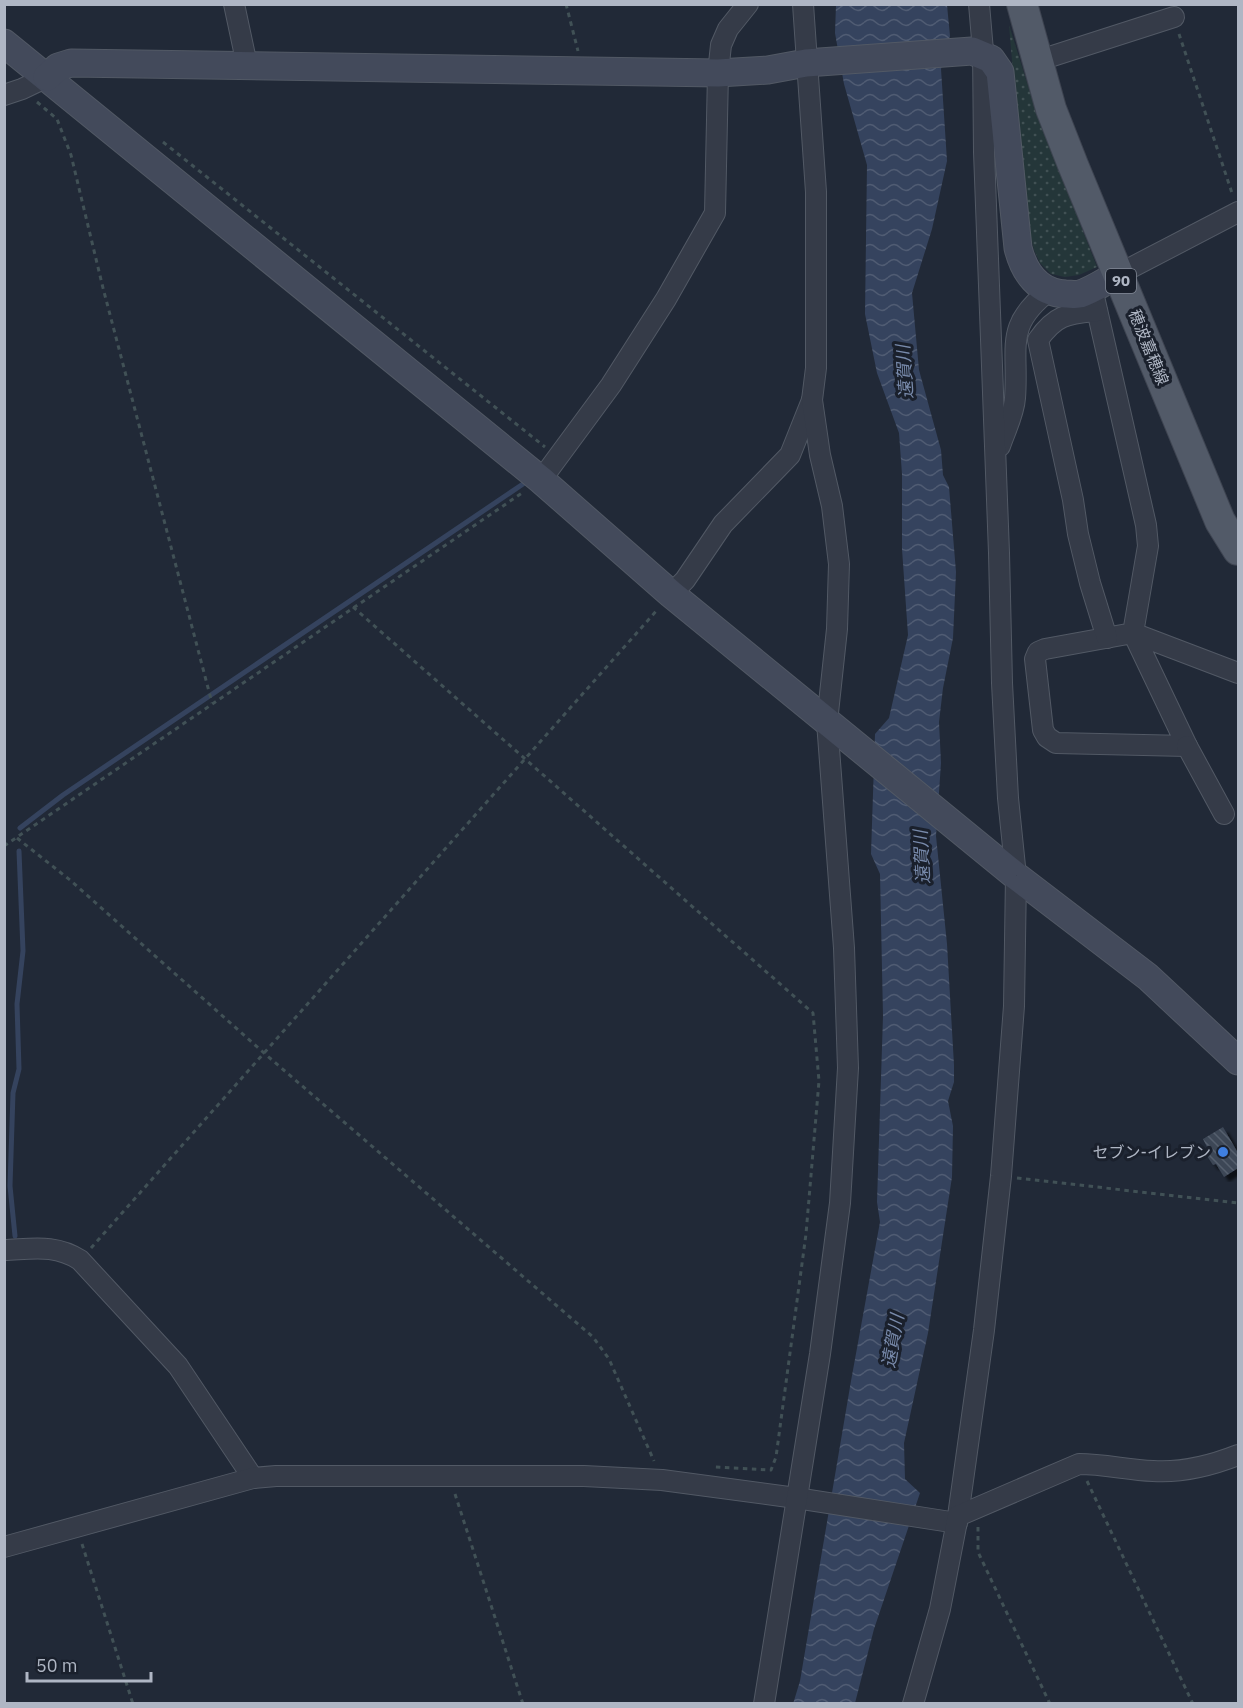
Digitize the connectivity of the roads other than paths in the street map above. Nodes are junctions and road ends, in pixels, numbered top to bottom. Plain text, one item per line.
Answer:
1 (234, 4) edge
2 (748, 4) edge
3 (803, 4) edge
4 (979, 4) edge
5 (1022, 4) edge
6 (1174, 17) road end
7 (4, 43) edge
8 (975, 52) junction
9 (812, 62) junction
10 (1037, 62) junction
11 (247, 65) junction
12 (718, 73) junction
13 (47, 77) junction
14 (13, 92) edge
15 (1237, 206) edge
16 (1119, 274) junction
17 (1050, 290) junction
18 (1095, 299) junction
19 (812, 400) junction
20 (996, 460) junction
21 (541, 480) junction
22 (1239, 550) edge
23 (671, 594) junction
24 (1133, 633) junction
25 (1107, 638) junction
26 (1239, 673) edge
27 (833, 727) junction
28 (1187, 746) junction
29 (1224, 814) dead end
30 (1008, 869) junction
31 (1239, 1061) edge
32 (4, 1250) edge
33 (1239, 1455) edge
34 (253, 1478) junction
35 (800, 1498) junction
36 (955, 1520) junction
37 (4, 1547) edge
38 (764, 1704) edge
39 (913, 1704) edge

1 - 11 street
2 - 12 street
3 - 9 street
4 - 8 street
5 - 10 main road, 穂波嘉穂線 / 90
6 - 10 street
7 - 13 street
8 - 9 street
8 - 17 street
8 - 20 street
9 - 12 street
9 - 19 street
10 - 16 main road, 穂波嘉穂線 / 90
11 - 12 street
11 - 13 street
12 - 21 street
13 - 14 street
13 - 21 street
15 - 16 street
16 - 18 street
16 - 22 main road, 穂波嘉穂線 / 90
17 - 18 street
17 - 20 street
18 - 24 street
18 - 25 street
19 - 23 street
19 - 27 street
20 - 30 street
21 - 23 street
23 - 27 street
24 - 25 street
24 - 26 street
24 - 28 street
25 - 28 street
27 - 30 street
27 - 35 street
28 - 29 street
30 - 31 street
30 - 36 street
32 - 34 street
33 - 36 street
34 - 35 street
34 - 37 street
35 - 36 street
35 - 38 street
36 - 39 street

